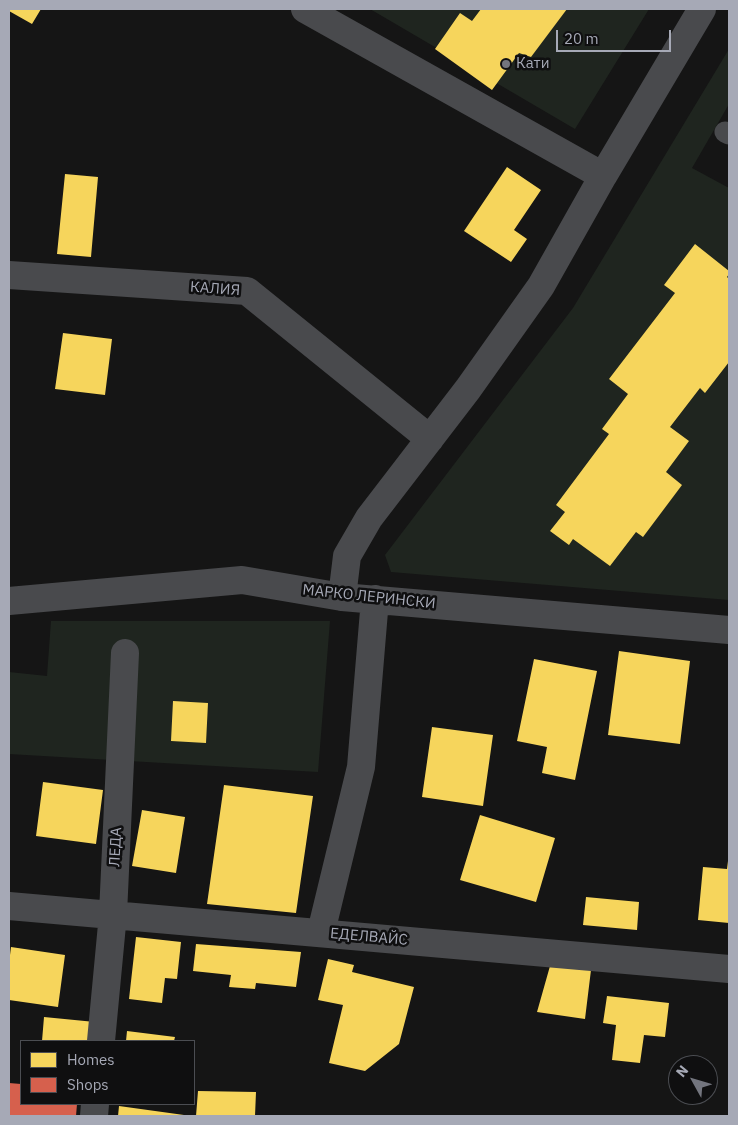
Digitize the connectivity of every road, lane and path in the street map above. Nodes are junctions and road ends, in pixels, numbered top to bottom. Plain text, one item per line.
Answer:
1 (305, 9) edge
2 (702, 9) edge
3 (603, 176) junction
4 (9, 276) edge
5 (430, 439) junction
6 (342, 597) junction
7 (375, 599) junction
8 (9, 602) edge
9 (729, 630) edge
10 (125, 653) dead end
11 (9, 906) edge
12 (112, 914) junction
13 (321, 932) junction
14 (729, 969) edge
15 (101, 1040) edge

1 - 3 street
2 - 3 street
3 - 5 street
4 - 5 street, КАЛИЯ
5 - 6 street
6 - 7 street, МАРКО ЛЕРИНСКИ
6 - 8 street, МАРКО ЛЕРИНСКИ
7 - 9 street, МАРКО ЛЕРИНСКИ
7 - 13 street
10 - 12 street, ЛЕДА
11 - 12 street, ЕДЕЛВАЙС
12 - 13 street, ЕДЕЛВАЙС
12 - 15 street, ЛЕДА
13 - 14 street, ЕДЕЛВАЙС

